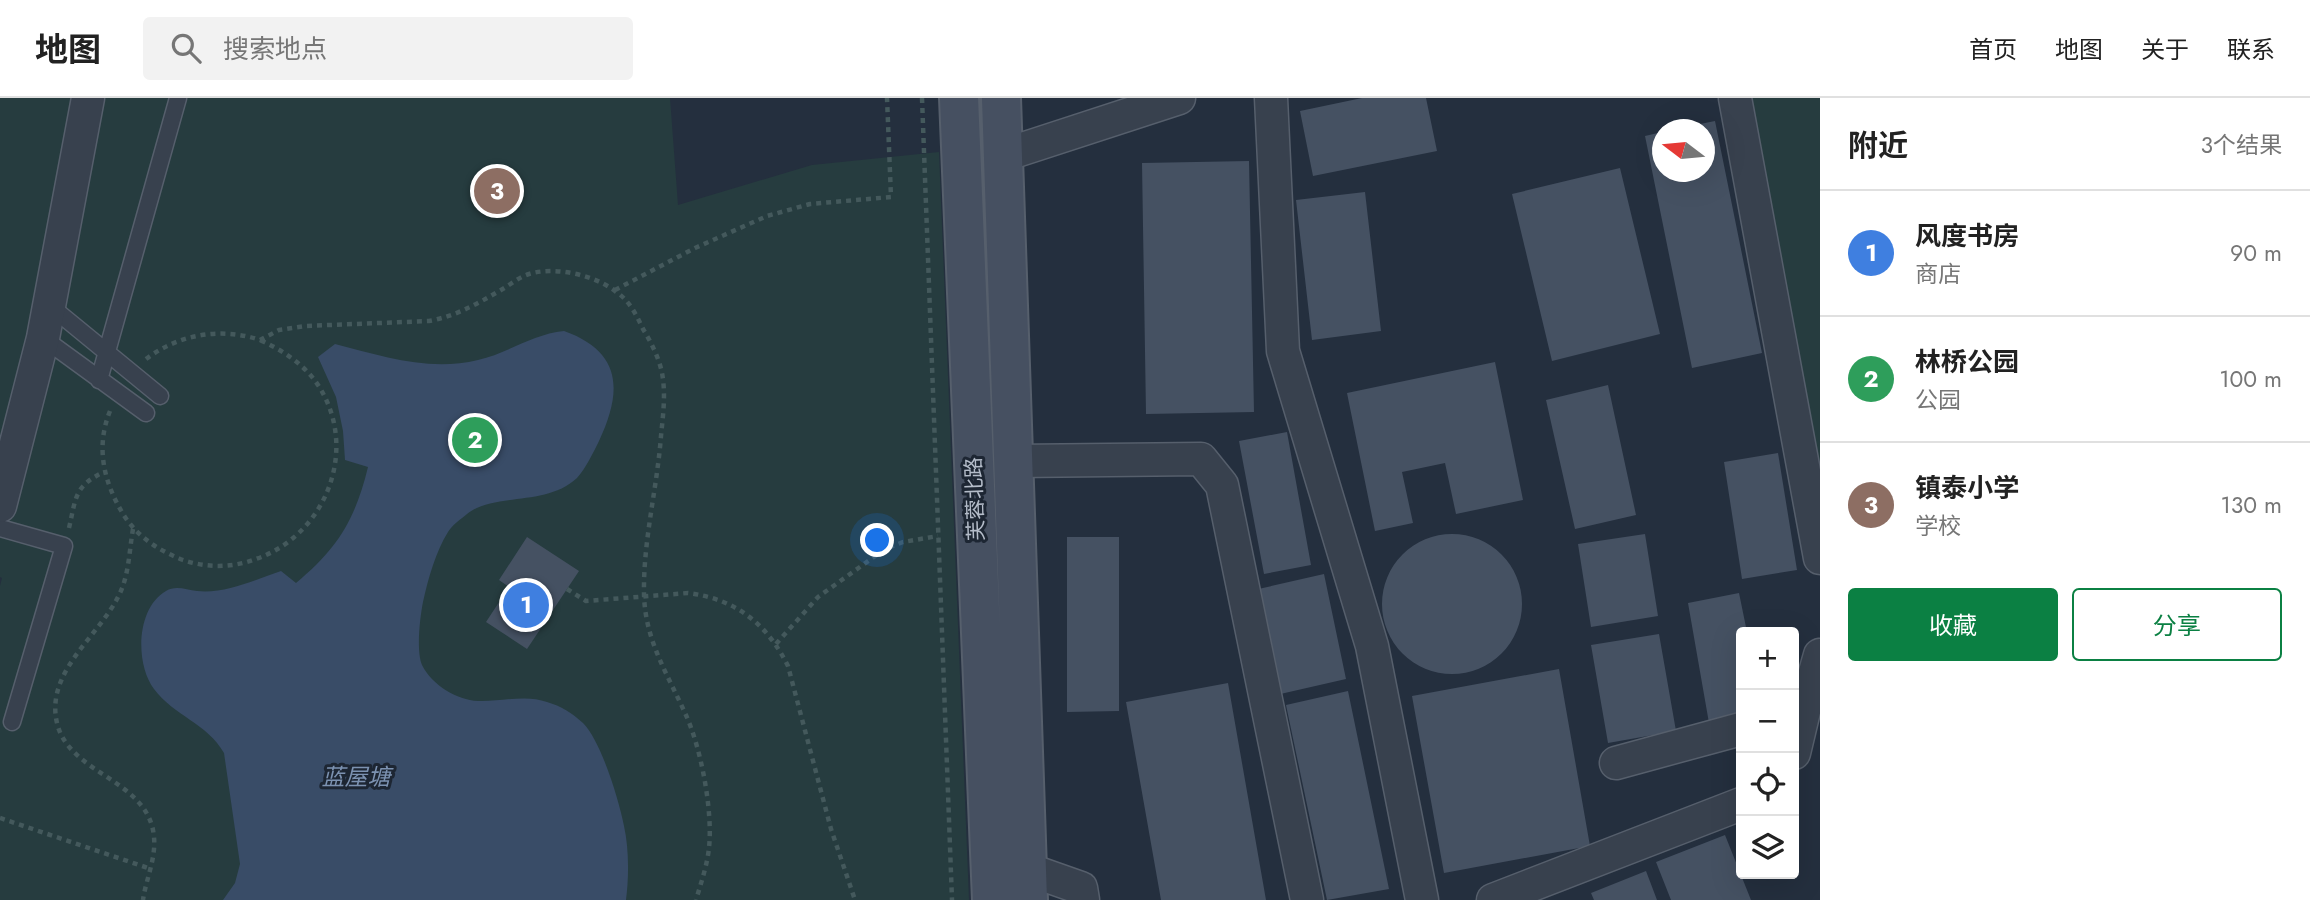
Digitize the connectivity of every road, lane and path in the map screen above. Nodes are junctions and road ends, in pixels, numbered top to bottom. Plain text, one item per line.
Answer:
1 (88, 98) edge
2 (178, 98) edge
3 (887, 98) edge
4 (922, 98) edge
5 (959, 98) edge
6 (1001, 98) edge
7 (1178, 98) edge
8 (1271, 98) edge
9 (1735, 98) edge
10 (1004, 155) junction
11 (615, 290) junction
12 (49, 305) junction
13 (43, 338) junction
14 (260, 340) junction
15 (106, 352) junction
16 (132, 372) junction
17 (99, 380) junction
18 (117, 393) junction
19 (160, 396) dead end
20 (146, 413) dead end
21 (1015, 461) junction
22 (104, 472) junction
23 (0, 506) edge
24 (0, 528) edge
25 (133, 528) junction
26 (938, 536) junction
27 (64, 545) junction
28 (1820, 558) edge
29 (567, 589) dead end
30 (644, 597) junction
31 (776, 644) junction
32 (1820, 655) edge
33 (1799, 713) edge
34 (12, 722) dead end
35 (1736, 730) edge
36 (1616, 763) dead end
37 (1736, 806) edge
38 (0, 818) edge
39 (151, 869) junction
40 (1028, 885) edge
41 (1556, 889) edge
42 (143, 900) edge
43 (696, 900) edge
44 (855, 900) edge
45 (952, 900) edge
46 (992, 900) edge
47 (1083, 900) edge
48 (1307, 900) edge
49 (1422, 900) edge
50 (1493, 900) edge

1 - 12 street
2 - 15 lane
3 - 11 path
4 - 26 path
5 - 46 main road, 芙蓉北路
6 - 10 main road, 芙蓉北路
7 - 10 street
8 - 49 street
9 - 28 street
10 - 21 main road, 芙蓉北路
11 - 14 path
11 - 30 path
12 - 13 street
12 - 15 lane
13 - 17 lane
13 - 23 street
14 - 16 path
14 - 25 path
15 - 16 lane
15 - 17 lane
16 - 19 lane
17 - 18 lane
18 - 20 lane
18 - 22 path
21 - 40 main road, 芙蓉北路
21 - 48 street
22 - 25 path
22 - 27 path
24 - 27 lane
25 - 39 path
26 - 31 path
26 - 45 path
27 - 34 lane
29 - 30 path
30 - 31 path
30 - 43 path
31 - 44 path
32 - 33 street
35 - 36 street
37 - 41 street
38 - 39 path
39 - 42 path
40 - 47 street
41 - 50 street

